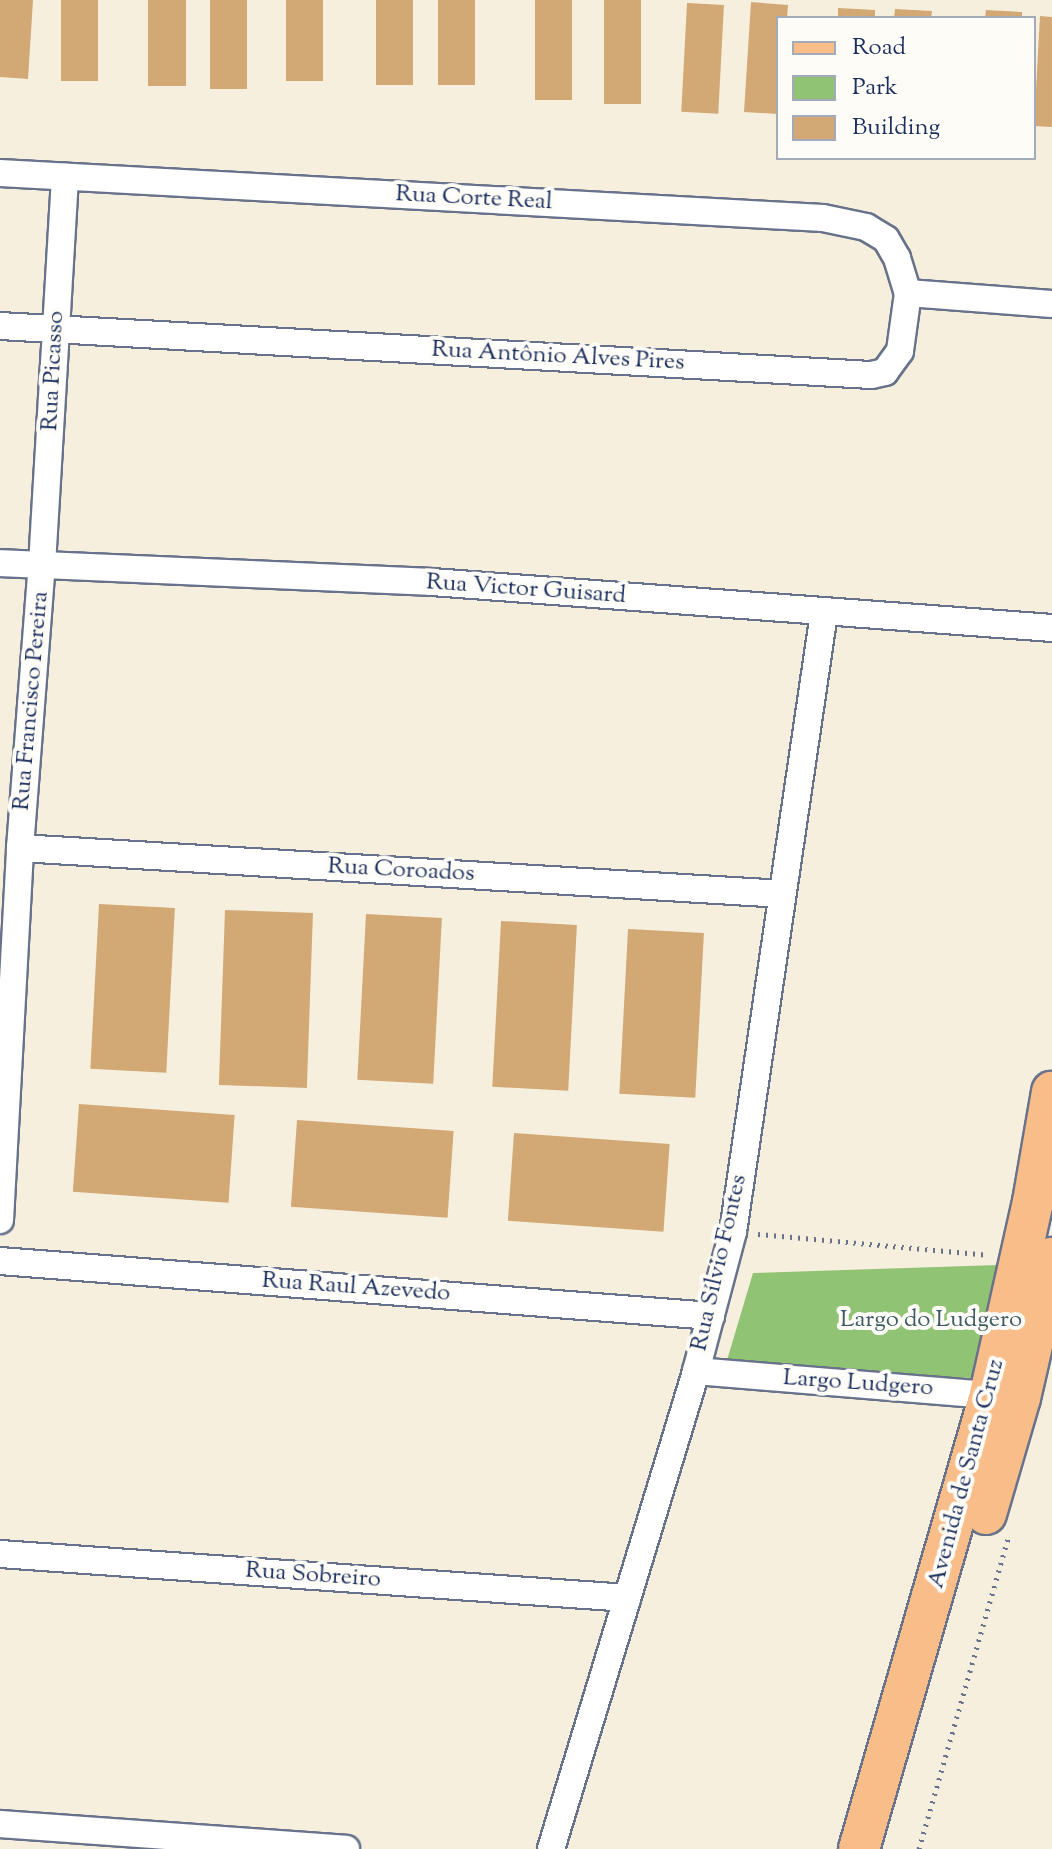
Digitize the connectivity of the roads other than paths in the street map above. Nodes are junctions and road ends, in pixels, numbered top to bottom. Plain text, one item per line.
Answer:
1 (0, 173) edge
2 (65, 177) junction
3 (908, 293) junction
4 (1052, 304) edge
5 (0, 326) edge
6 (57, 328) junction
7 (0, 563) edge
8 (42, 565) junction
9 (824, 613) junction
10 (1052, 628) edge
11 (20, 848) junction
12 (783, 894) junction
13 (1052, 1092) edge
14 (0, 1220) edge
15 (1037, 1258) edge
16 (0, 1261) edge
17 (711, 1316) junction
18 (696, 1371) junction
19 (1005, 1396) junction
20 (0, 1554) edge
21 (627, 1598) junction
22 (0, 1824) edge
23 (346, 1849) edge
24 (551, 1849) edge
25 (859, 1849) edge
26 (885, 1849) edge

1 - 2 street, Rua Corte Real
2 - 3 street, Rua Corte Real
2 - 6 street, Rua Picasso
3 - 4 street
3 - 6 street, Rua Antônio Alves Pires
5 - 6 street, Rua Antônio Alves Pires
6 - 8 street, Rua Picasso
7 - 8 street, Rua Victor Guisard
8 - 9 street, Rua Victor Guisard
8 - 11 street, Rua Francisco Pereira
9 - 10 street, Rua Victor Guisard
9 - 12 street, Rua Sílvio Fontes
11 - 12 street, Rua Coroados
11 - 14 street, Rua Francisco Pereira
12 - 17 street, Rua Sílvio Fontes
13 - 15 main road, Avenida de Santa Cruz
15 - 19 main road, Avenida de Santa Cruz
16 - 17 street, Rua Raul Azevedo
17 - 18 street, Rua Sílvio Fontes
18 - 19 street, Largo Ludgero
18 - 21 street, Rua Sílvio Fontes
19 - 25 main road, Avenida de Santa Cruz
19 - 26 main road, Avenida de Santa Cruz
20 - 21 street, Rua Sobreiro
21 - 24 street, Rua Sílvio Fontes
22 - 23 street

